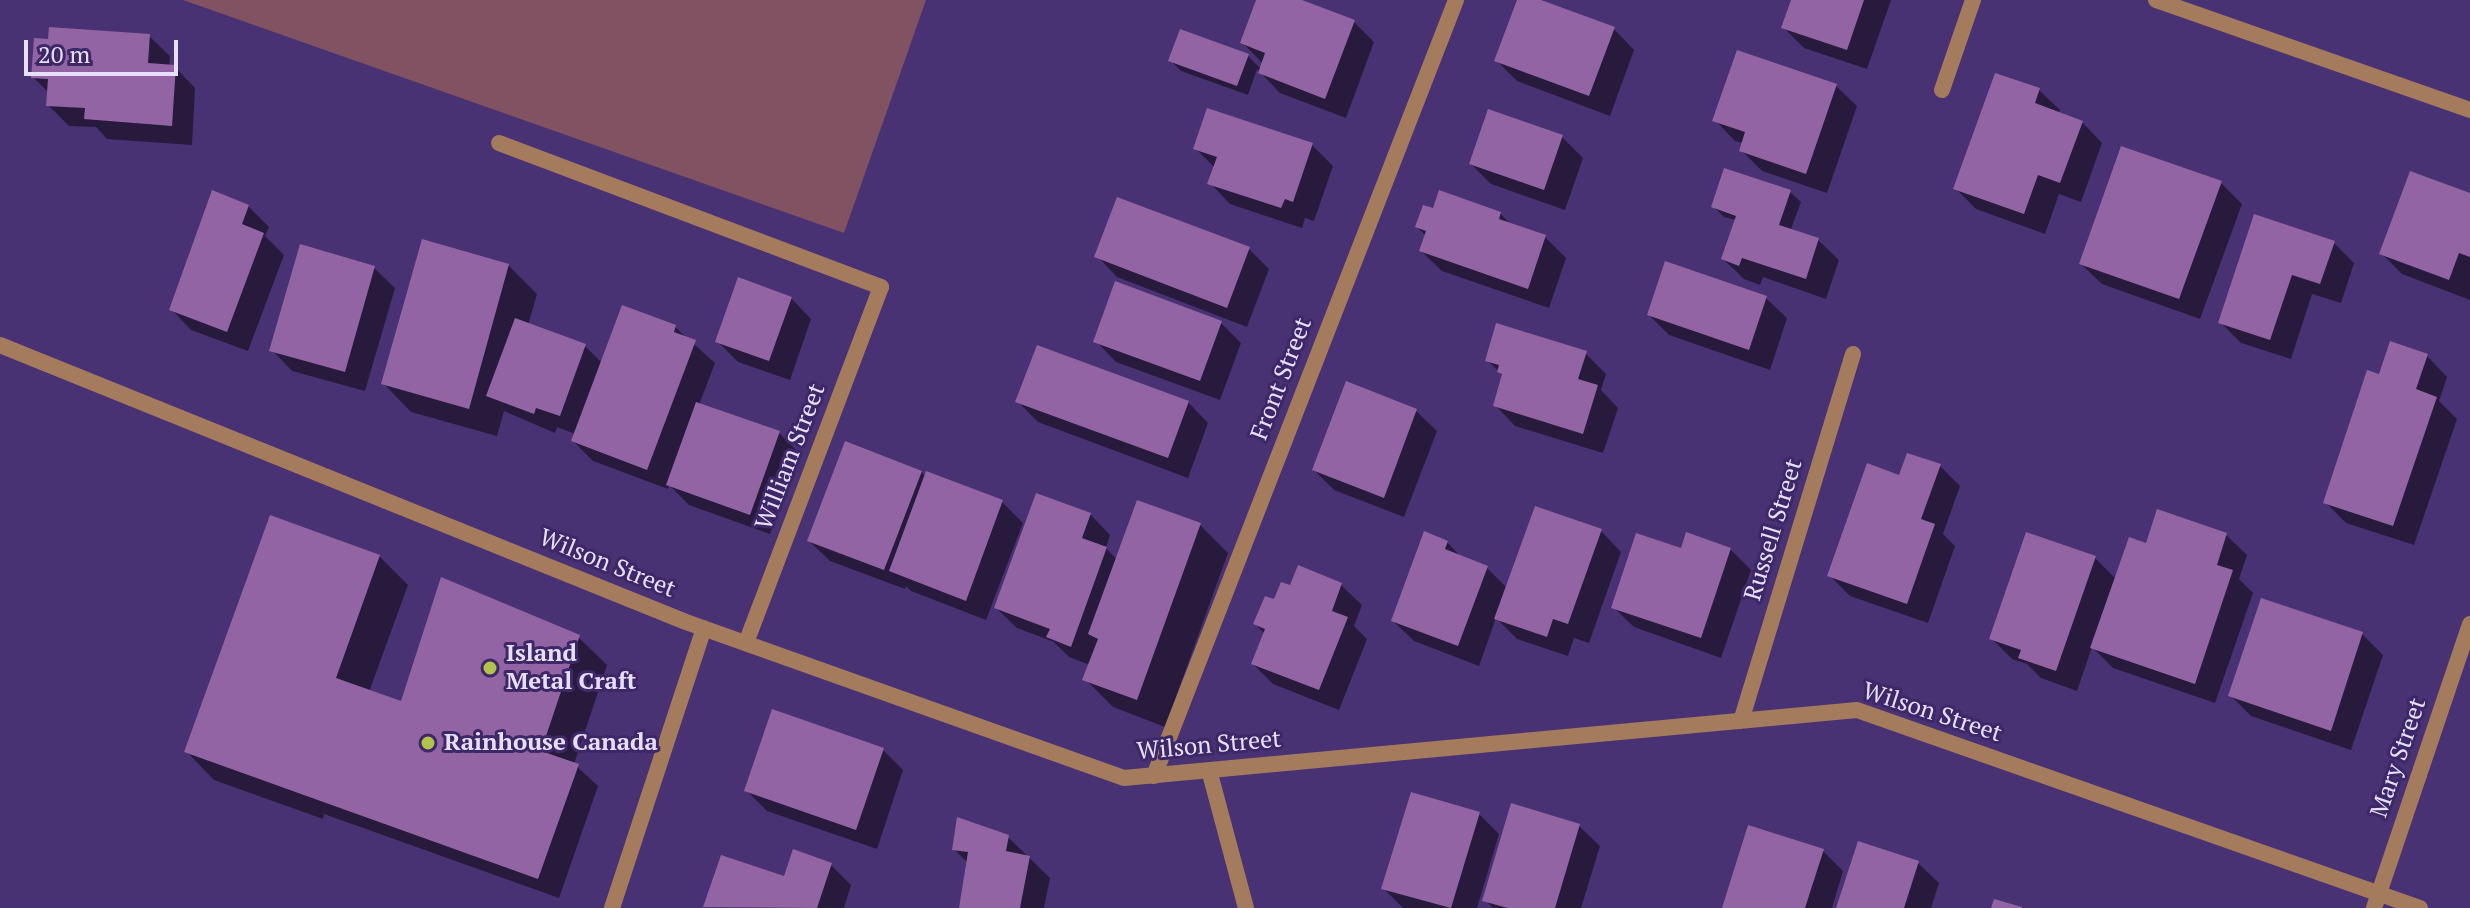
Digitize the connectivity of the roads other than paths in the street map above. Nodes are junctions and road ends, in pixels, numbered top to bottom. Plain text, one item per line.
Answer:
1 (1456, 0) edge
2 (1973, 0) edge
3 (2156, 0) edge
4 (1942, 90) dead end
5 (2470, 110) edge
6 (499, 143) dead end
7 (0, 345) edge
8 (1853, 354) dead end
9 (2470, 624) edge
10 (704, 628) junction
11 (746, 643) junction
12 (1741, 721) junction
13 (1209, 770) junction
14 (1154, 776) junction
15 (2376, 901) edge
16 (612, 908) edge
17 (1246, 908) edge
18 (2420, 908) edge

1 - 14 street, Front Street
2 - 4 street
3 - 5 street
6 - 11 street, William Street
7 - 10 street, Wilson Street
8 - 12 street, Russell Street
9 - 15 street, Mary Street
10 - 11 street, Wilson Street
10 - 16 street
11 - 14 street, Wilson Street
12 - 13 street, Wilson Street
12 - 15 street, Wilson Street
13 - 14 street, Wilson Street
13 - 17 street
15 - 18 street, Wilson Street

